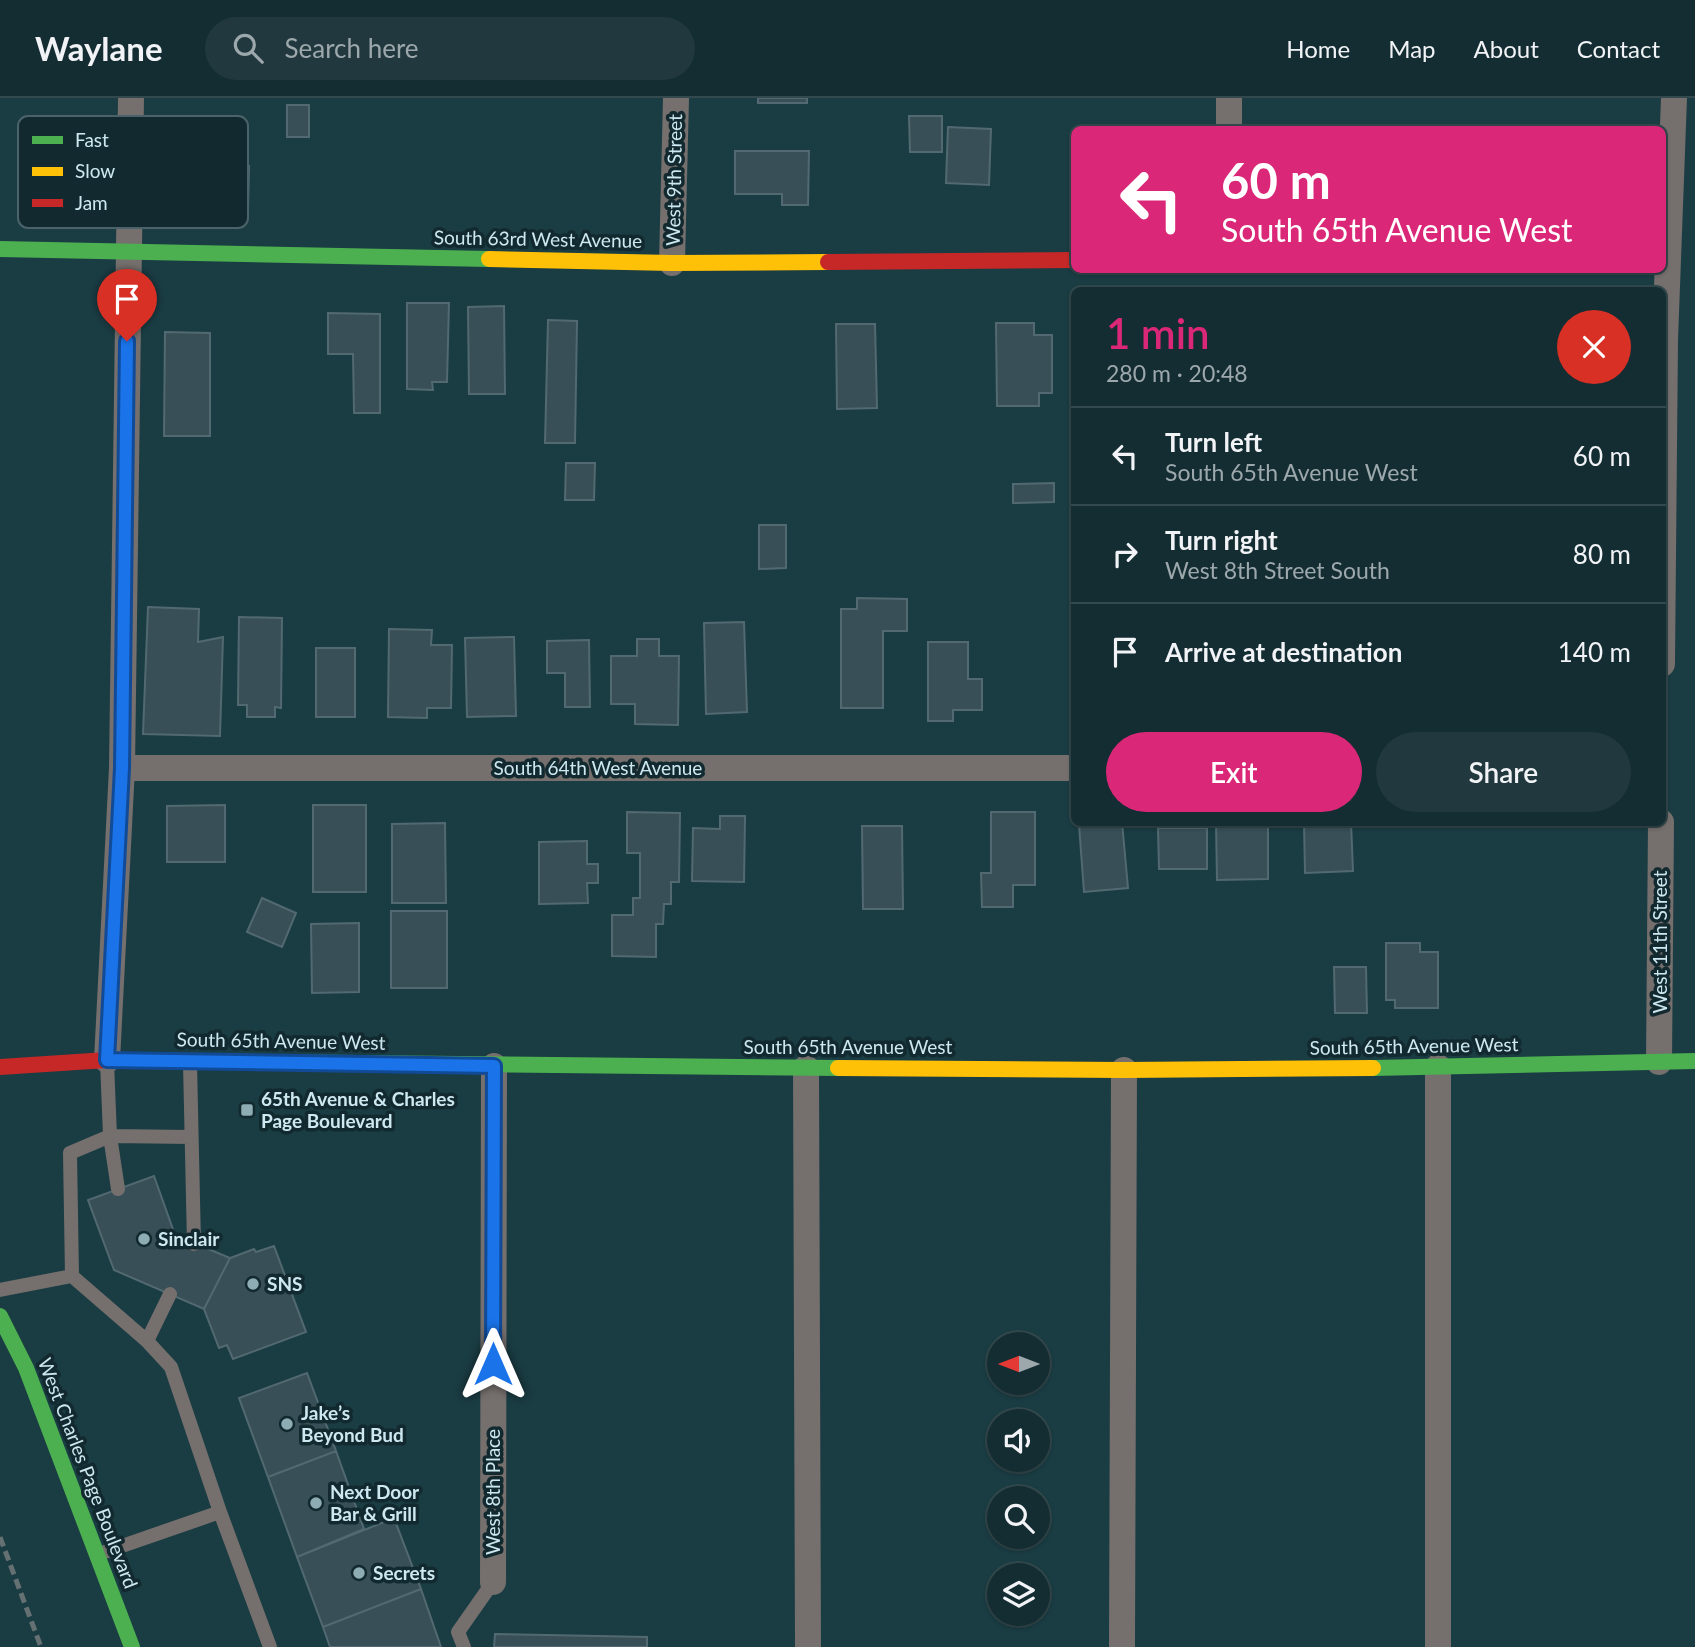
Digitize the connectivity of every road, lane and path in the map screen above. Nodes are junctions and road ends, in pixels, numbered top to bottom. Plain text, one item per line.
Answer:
1 (131, 98) edge
2 (676, 98) edge
3 (1230, 98) edge
4 (1674, 98) edge
5 (131, 116) edge
6 (1229, 126) edge
7 (128, 228) edge
8 (0, 249) edge
9 (128, 253) junction
10 (1071, 260) edge
11 (673, 263) junction
12 (1666, 313) edge
13 (122, 768) junction
14 (1071, 768) edge
15 (1661, 826) edge
16 (107, 1060) junction
17 (190, 1061) junction
18 (1695, 1061) edge
19 (1659, 1062) junction
20 (494, 1066) junction
21 (0, 1067) edge
22 (1438, 1067) junction
23 (806, 1068) junction
24 (1124, 1070) junction
25 (110, 1136) junction
26 (191, 1137) junction
27 (118, 1189) dead end
28 (194, 1244) dead end
29 (72, 1276) junction
30 (0, 1290) edge
31 (170, 1294) dead end
32 (0, 1316) edge
33 (147, 1341) junction
34 (220, 1512) junction
35 (97, 1555) junction
36 (493, 1582) joint
37 (267, 1646) edge
38 (132, 1647) edge
39 (464, 1647) edge
40 (808, 1647) edge
41 (1122, 1647) edge
42 (1438, 1647) edge

1 - 5 street
2 - 11 street, West 9th Street
3 - 6 street
4 - 12 street
7 - 9 street
8 - 9 street, South 63rd West Avenue
9 - 11 street, South 63rd West Avenue
9 - 13 street
10 - 11 street, South 63rd West Avenue
13 - 14 street, South 64th West Avenue
13 - 16 street
15 - 19 street, West 11th Street
16 - 17 street, South 65th Avenue West
16 - 21 street, South 65th Avenue West
16 - 25 lane
17 - 20 street, South 65th Avenue West
17 - 26 lane
18 - 19 street, South 65th Avenue West
19 - 22 street, South 65th Avenue West
20 - 23 street, South 65th Avenue West
20 - 36 street, West 8th Place
22 - 24 street, South 65th Avenue West
22 - 42 street
23 - 24 street, South 65th Avenue West
23 - 40 street
24 - 41 street
25 - 26 lane
25 - 27 lane
25 - 29 lane
26 - 28 lane
29 - 30 lane
29 - 33 lane
31 - 33 lane
32 - 35 street, West Charles Page Boulevard
33 - 34 lane
34 - 35 lane
34 - 37 lane
35 - 38 street, West Charles Page Boulevard
36 - 39 lane

